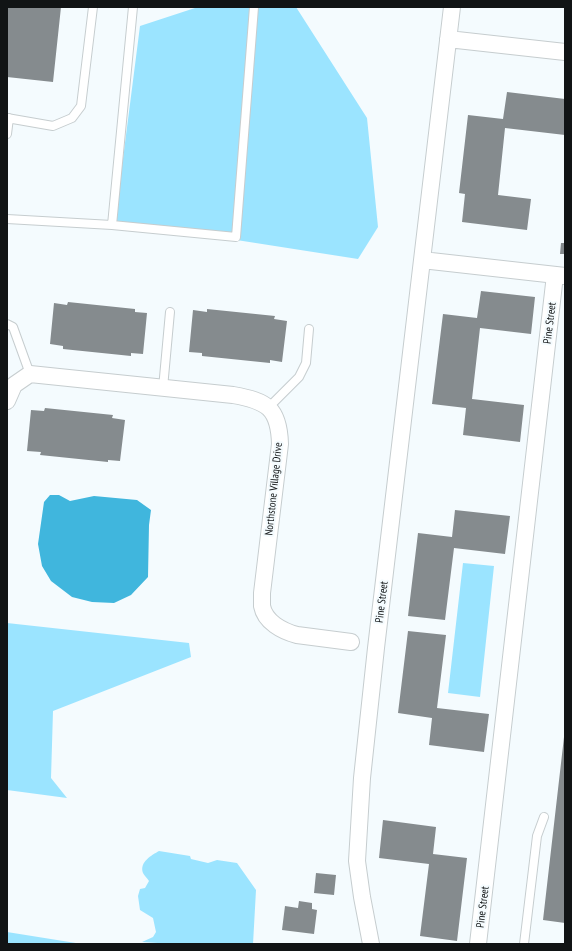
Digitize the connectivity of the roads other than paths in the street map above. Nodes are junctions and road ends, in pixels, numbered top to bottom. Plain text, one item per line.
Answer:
1 (93, 7) edge
2 (134, 7) edge
3 (254, 7) edge
4 (452, 7) edge
5 (448, 39) junction
6 (565, 52) edge
7 (8, 118) edge
8 (7, 134) edge
9 (7, 220) edge
10 (112, 225) junction
11 (422, 260) junction
12 (560, 275) edge
13 (170, 312) dead end
14 (7, 324) edge
15 (310, 329) dead end
16 (30, 374) junction
17 (163, 388) junction
18 (7, 401) edge
19 (268, 408) junction
20 (351, 642) dead end
21 (544, 817) dead end
22 (372, 944) edge
23 (478, 944) edge
24 (524, 944) edge

1 - 7 lane
2 - 10 lane
3 - 10 lane
4 - 5 street, Pine Street
5 - 6 street
5 - 11 street, Pine Street
7 - 8 lane
9 - 10 lane
11 - 12 street, Pine Street
11 - 22 street, Pine Street
12 - 23 street, Pine Street
13 - 17 lane
14 - 16 lane
15 - 19 lane
16 - 17 street, Northstone Village Drive
16 - 18 street
17 - 19 street, Northstone Village Drive
19 - 20 street, Northstone Village Drive
21 - 24 lane

